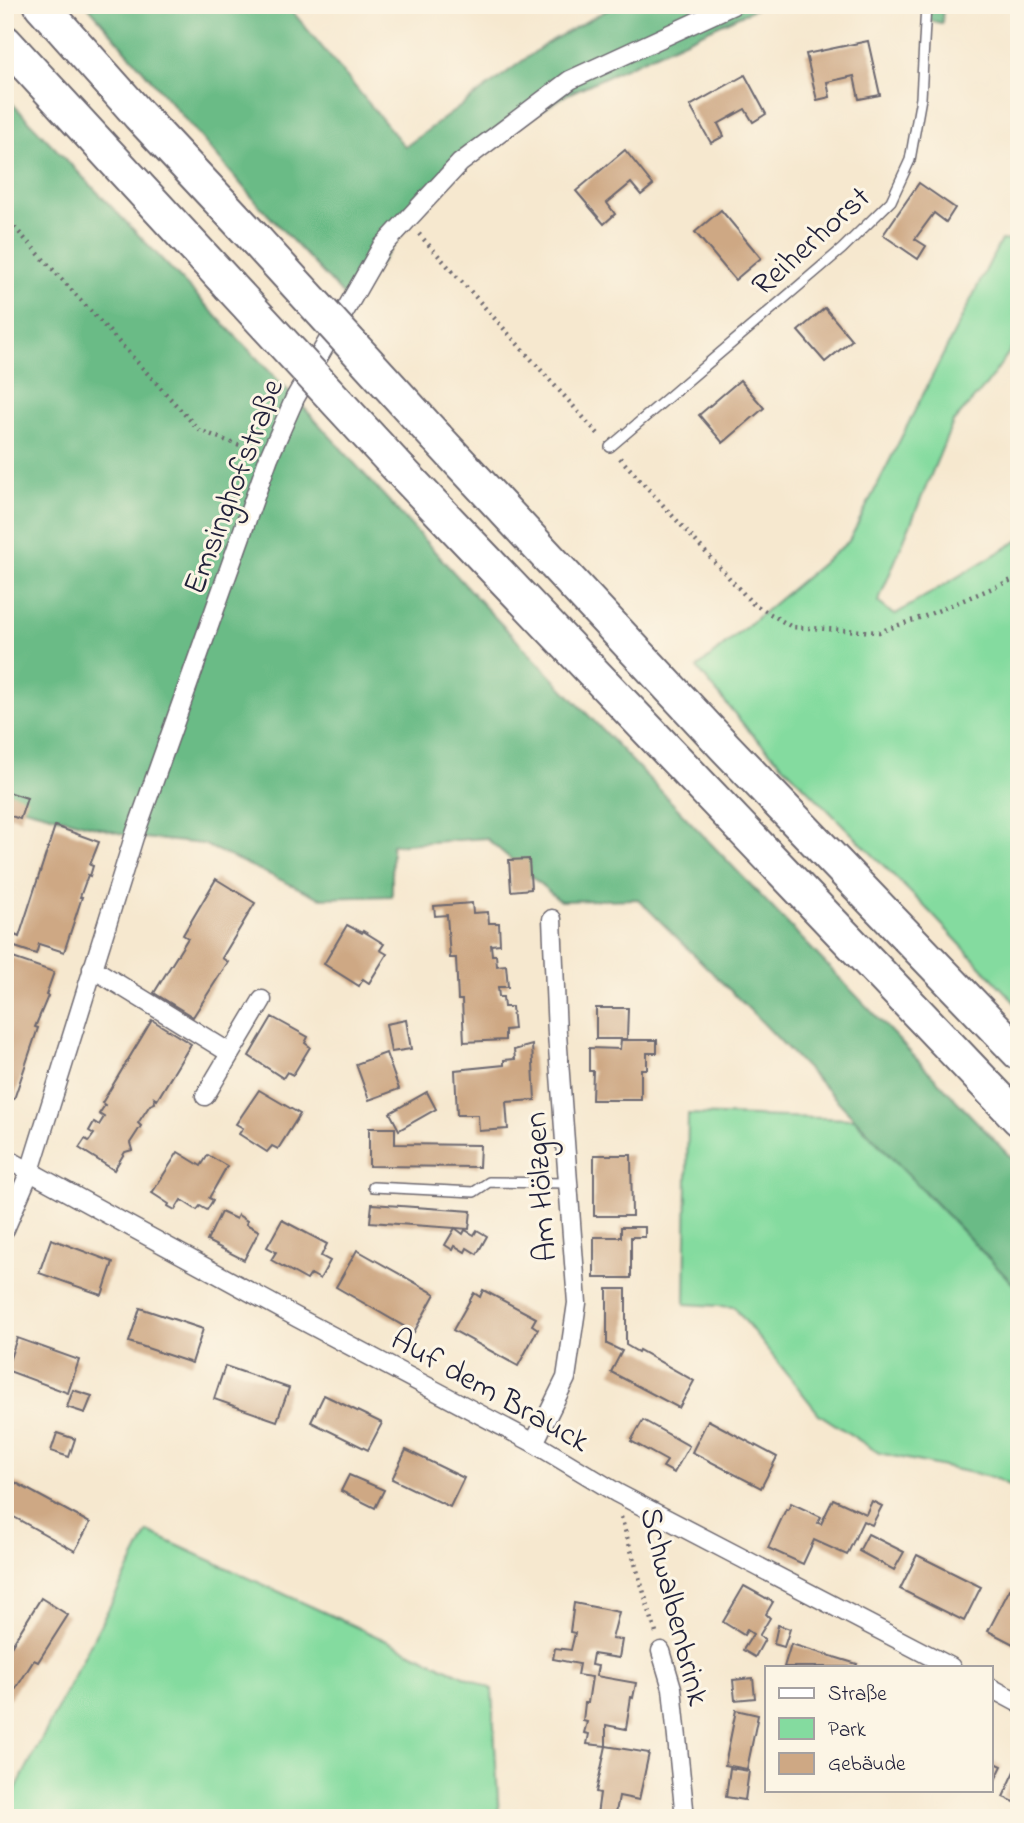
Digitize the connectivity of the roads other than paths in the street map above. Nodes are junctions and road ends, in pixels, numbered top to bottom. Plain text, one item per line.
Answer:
1 (41, 5) edge
2 (733, 5) edge
3 (926, 5) edge
4 (5, 41) edge
5 (610, 447) road end
6 (552, 919) dead end
7 (92, 968) junction
8 (262, 1000) dead end
9 (1019, 1053) edge
10 (230, 1054) junction
11 (205, 1096) dead end
12 (1019, 1119) edge
13 (5, 1158) edge
14 (30, 1171) junction
15 (569, 1183) junction
16 (373, 1187) dead end
17 (5, 1229) edge
18 (534, 1444) junction
19 (661, 1651) road end
20 (949, 1666) edge
21 (992, 1689) edge
22 (1019, 1703) edge
23 (685, 1818) edge

1 - 9 highway, bridge
2 - 7 street, Emsinghofstraße
3 - 5 lane, Reiherhorst
4 - 12 highway, bridge
6 - 15 street, Am Hölzgen
7 - 10 street
7 - 14 street, Emsinghofstraße
8 - 10 street
10 - 11 street
13 - 14 street, Auf dem Brauck
14 - 17 street, Emsinghofstraße
14 - 18 street, Auf dem Brauck
15 - 16 lane
15 - 18 street, Am Hölzgen
18 - 20 street, Auf dem Brauck
19 - 23 street, Schwalbenbrink
21 - 22 street

